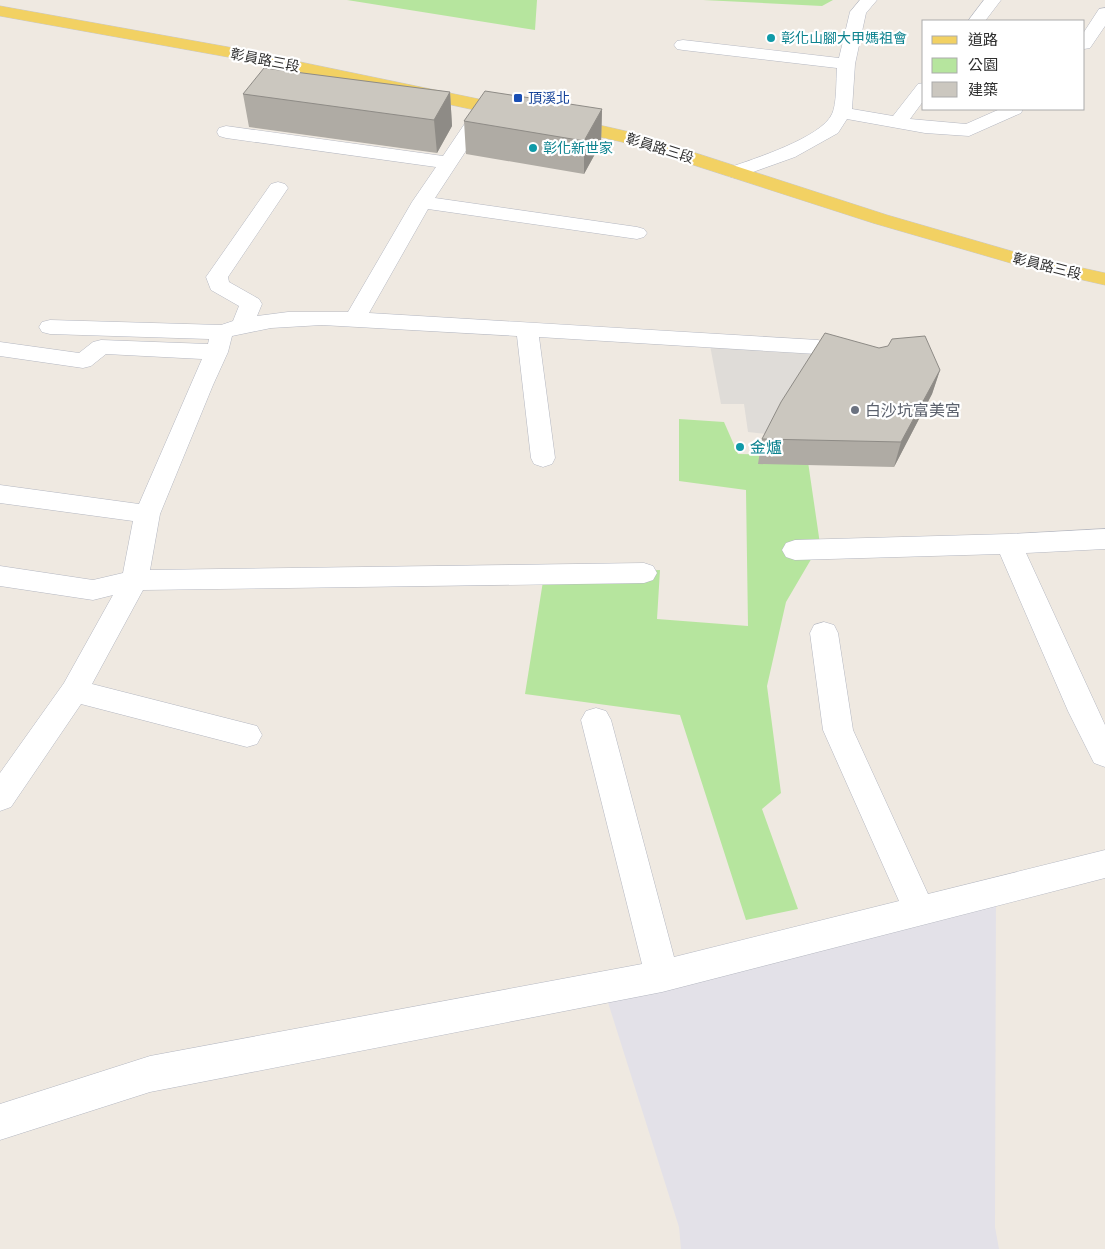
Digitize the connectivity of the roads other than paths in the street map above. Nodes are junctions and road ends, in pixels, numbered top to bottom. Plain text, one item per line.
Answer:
1 (869, 0) edge
2 (993, 0) edge
3 (0, 11) edge
4 (1105, 13) edge
5 (977, 20) edge
6 (1085, 43) edge
7 (683, 45) dead end
8 (846, 64) junction
9 (922, 90) edge
10 (486, 107) junction
11 (1012, 110) edge
12 (842, 113) junction
13 (899, 122) junction
14 (226, 132) dead end
15 (448, 163) junction
16 (735, 172) junction
17 (278, 188) dead end
18 (422, 202) junction
19 (637, 233) dead end
20 (1105, 279) edge
21 (355, 319) junction
22 (50, 327) dead end
23 (527, 329) junction
24 (227, 336) junction
25 (0, 349) edge
26 (873, 364) edge
27 (543, 458) dead end
28 (0, 494) edge
29 (147, 514) junction
30 (1105, 539) edge
31 (1009, 544) junction
32 (795, 550) dead end
33 (644, 573) dead end
34 (0, 576) edge
35 (135, 580) junction
36 (824, 633) dead end
37 (74, 691) junction
38 (596, 720) dead end
39 (247, 735) dead end
40 (1105, 754) edge
41 (0, 798) edge
42 (1105, 865) edge
43 (918, 910) junction
44 (662, 976) junction
45 (0, 1122) edge

1 - 8 street
2 - 5 street
3 - 10 main road, 彰員路三段
4 - 6 street
7 - 8 street
8 - 12 street
9 - 13 street
10 - 15 street
10 - 16 main road, 彰員路三段
11 - 13 street
12 - 13 street
12 - 16 street
14 - 15 street
15 - 18 street
16 - 20 main road, 彰員路三段
17 - 24 street
18 - 19 street
18 - 21 street
21 - 23 street
21 - 24 street
22 - 24 street
23 - 26 street
23 - 27 street
24 - 25 street
24 - 29 street
28 - 29 street
29 - 35 street
30 - 31 street
31 - 32 street
31 - 40 street
33 - 35 street
34 - 35 street
35 - 37 street
36 - 43 street
37 - 39 street
37 - 41 street
38 - 44 street
42 - 43 street
43 - 44 street
44 - 45 street

